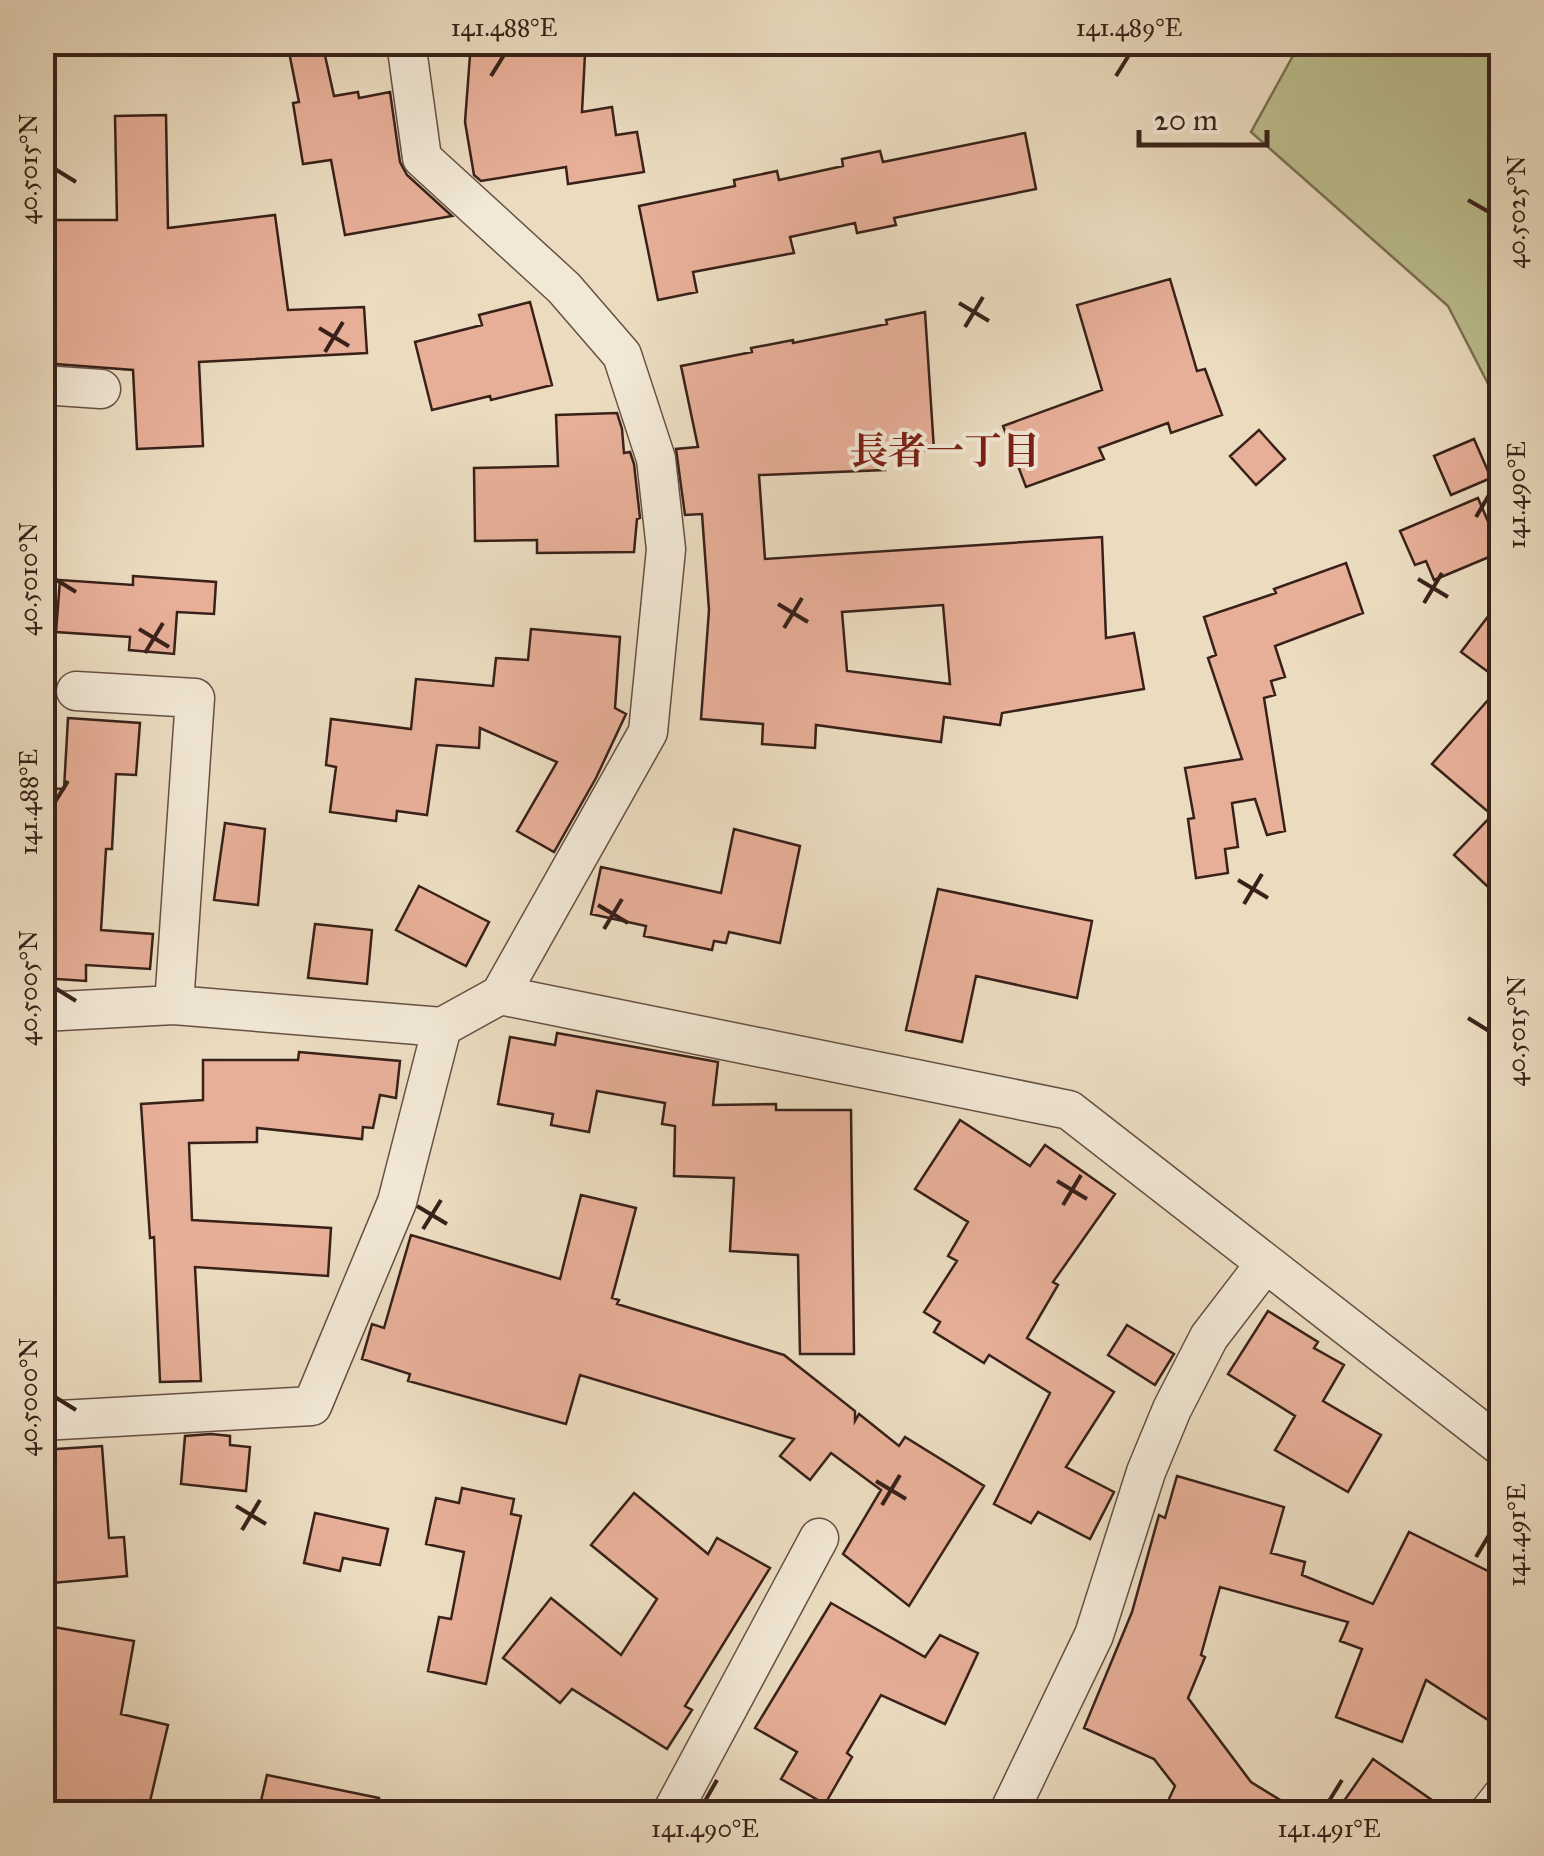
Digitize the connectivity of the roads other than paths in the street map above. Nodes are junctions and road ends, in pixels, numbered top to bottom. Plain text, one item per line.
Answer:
1 (406, 42) edge
2 (42, 385) edge
3 (101, 388) dead end
4 (76, 690) dead end
5 (500, 995) junction
6 (174, 1004) junction
7 (42, 1012) edge
8 (442, 1027) junction
9 (1265, 1264) junction
10 (42, 1421) edge
11 (1502, 1446) edge
12 (819, 1538) dead end
13 (1502, 1796) edge
14 (671, 1814) edge
15 (1008, 1814) edge
16 (1488, 1814) edge

1 - 5 street
2 - 3 street
4 - 6 street
5 - 8 street
5 - 9 street
6 - 7 street
6 - 8 street
8 - 10 street
9 - 11 street
9 - 15 street
12 - 14 street
13 - 16 street

